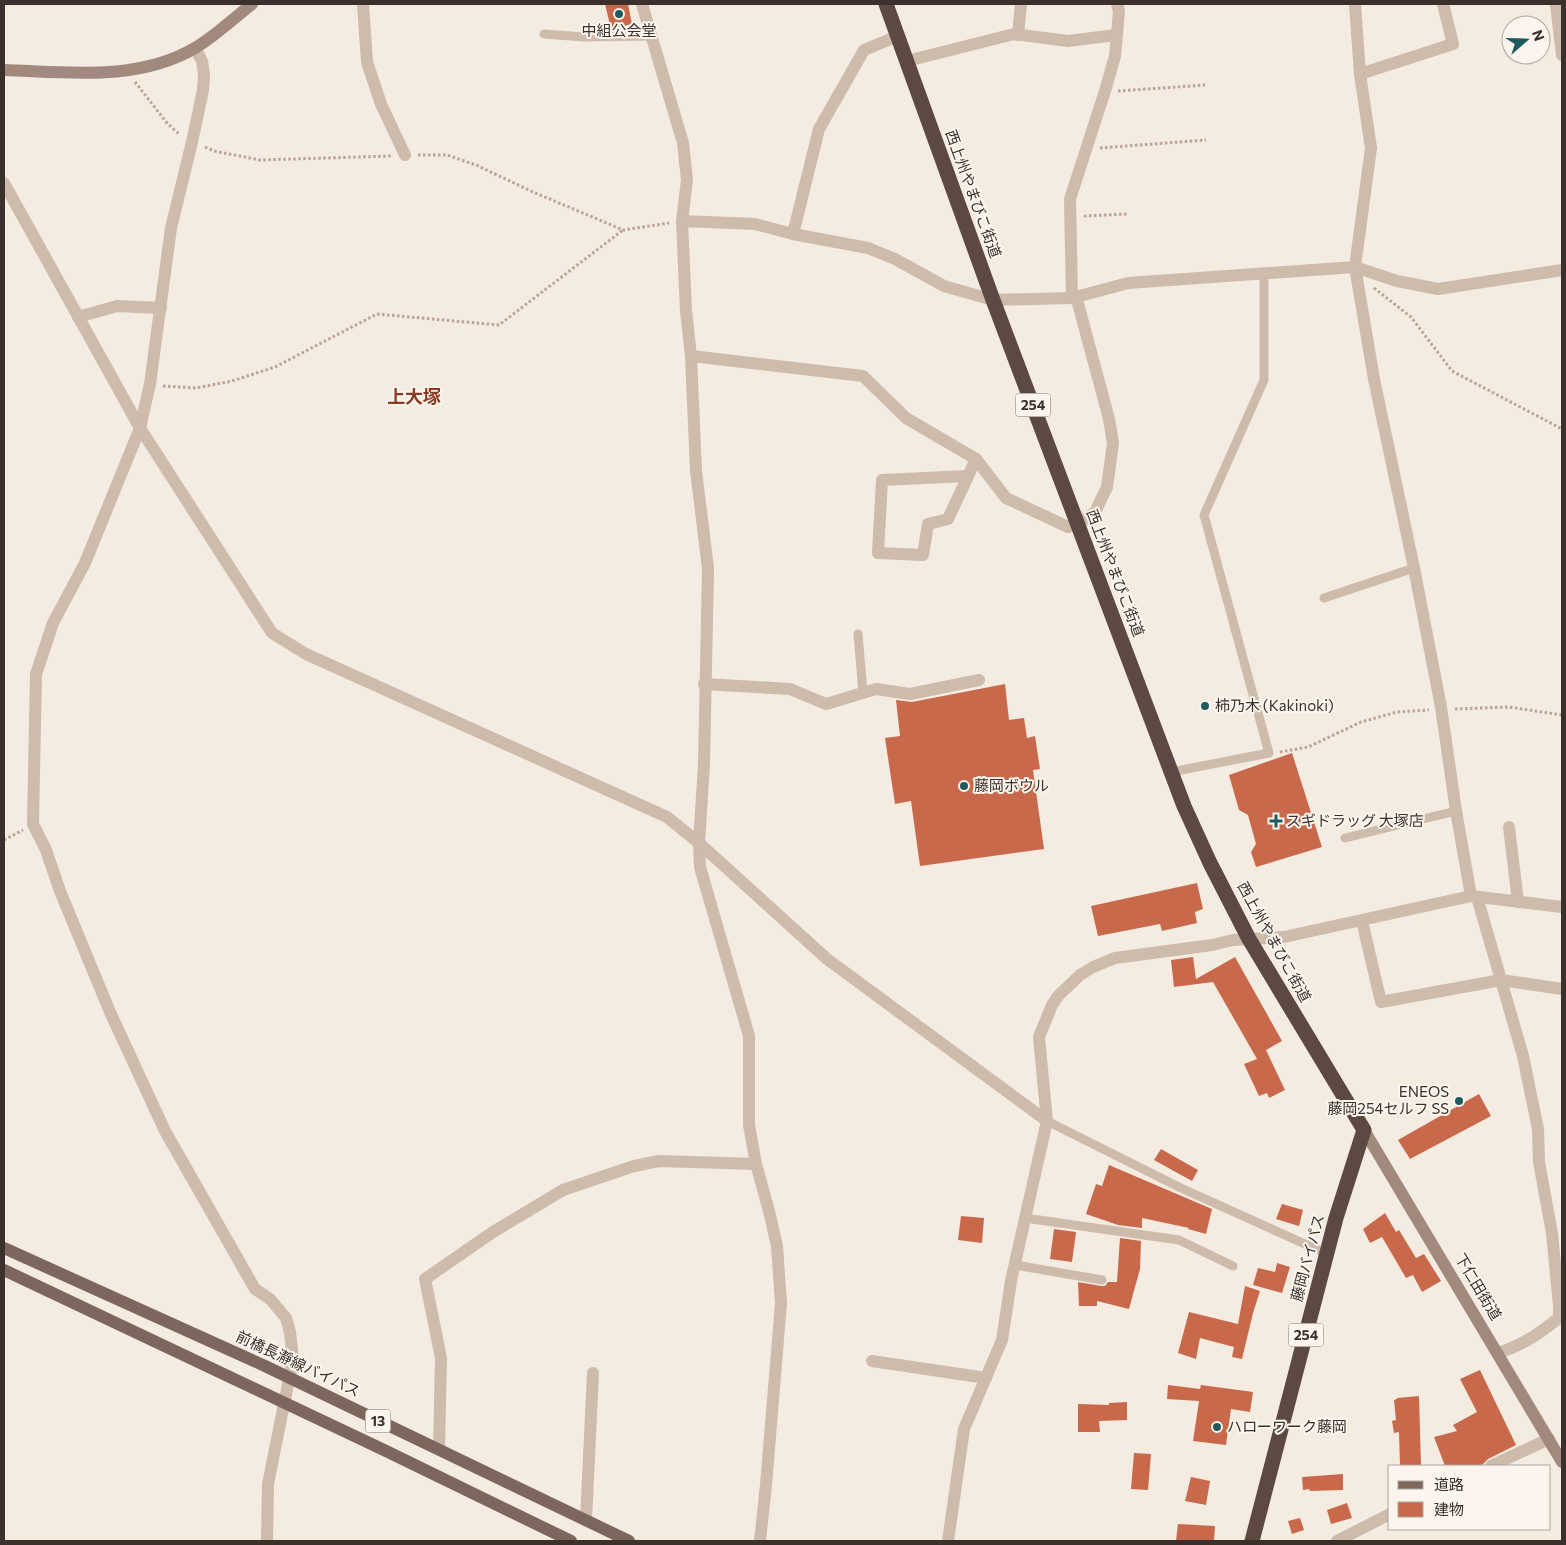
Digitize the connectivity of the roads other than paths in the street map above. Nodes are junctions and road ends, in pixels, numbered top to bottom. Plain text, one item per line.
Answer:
1 (252, 4) edge
2 (363, 4) edge
3 (642, 4) edge
4 (886, 4) edge
5 (1021, 4) edge
6 (1118, 4) edge
7 (1355, 4) edge
8 (1443, 4) edge
9 (1556, 4) edge
10 (544, 34) dead end
11 (1018, 35) junction
12 (1116, 35) junction
13 (651, 36) junction
14 (898, 36) junction
15 (195, 48) junction
16 (1562, 55) edge
17 (907, 61) junction
18 (4, 70) edge
19 (1360, 74) junction
20 (405, 155) road end
21 (4, 183) edge
22 (682, 221) junction
23 (793, 234) junction
24 (1356, 267) junction
25 (1562, 270) edge
26 (1264, 273) junction
27 (1074, 297) junction
28 (993, 300) junction
29 (161, 308) junction
30 (78, 317) junction
31 (691, 356) junction
32 (140, 428) junction
33 (976, 459) junction
34 (968, 476) junction
35 (1078, 524) junction
36 (1414, 568) junction
37 (1324, 598) dead end
38 (858, 634) dead end
39 (979, 680) dead end
40 (704, 684) junction
41 (864, 692) junction
42 (1171, 772) junction
43 (1456, 811) junction
44 (1509, 827) dead end
45 (1345, 838) dead end
46 (699, 843) junction
47 (1474, 897) junction
48 (1518, 902) junction
49 (1562, 907) edge
50 (1362, 921) junction
51 (1249, 939) junction
52 (1502, 980) junction
53 (1562, 989) edge
54 (1047, 1121) junction
55 (1364, 1130) junction
56 (756, 1164) junction
57 (1025, 1218) junction
58 (1557, 1232) edge
59 (4, 1248) edge
60 (1327, 1254) junction
61 (1015, 1265) junction
62 (1233, 1266) dead end
63 (4, 1270) edge
64 (1102, 1280) dead end
65 (1561, 1318) edge
66 (1499, 1354) junction
67 (872, 1361) dead end
68 (593, 1372) dead end
69 (289, 1377) junction
70 (986, 1378) junction
71 (284, 1403) junction
72 (1549, 1439) junction
73 (439, 1449) junction
74 (1562, 1462) edge
75 (1494, 1465) edge
76 (1388, 1515) edge
77 (586, 1520) junction
78 (267, 1541) edge
79 (571, 1541) edge
80 (629, 1541) edge
81 (760, 1541) edge
82 (948, 1541) edge
83 (1252, 1541) edge
84 (1337, 1541) edge

1 - 15 street
2 - 20 street
3 - 13 street
4 - 14 highway, 西上州やまびこ街道 / 254
5 - 11 street
6 - 12 street
7 - 19 street
8 - 19 street
9 - 16 street
10 - 13 lane
11 - 12 street
11 - 17 street
12 - 27 street
13 - 22 street
14 - 17 highway, 西上州やまびこ街道 / 254
14 - 23 street
15 - 18 street
15 - 29 street
17 - 28 highway, 西上州やまびこ街道 / 254
19 - 24 street
21 - 30 street
22 - 23 street
22 - 31 street
23 - 28 street
24 - 25 street
24 - 26 street
24 - 36 street
26 - 27 street
26 - 42 lane
27 - 28 street
27 - 35 street
28 - 35 highway, 西上州やまびこ街道 / 254
29 - 30 street
29 - 32 street
30 - 32 street
31 - 33 street
31 - 40 street
32 - 46 street
32 - 69 street
33 - 34 street
33 - 35 street
34 - 34 street
35 - 42 highway, 西上州やまびこ街道 / 254
36 - 37 lane
36 - 43 street
38 - 41 lane
39 - 41 street
40 - 41 street
40 - 46 street
42 - 51 highway, 西上州やまびこ街道 / 254
43 - 45 lane
43 - 47 street
44 - 48 street
46 - 54 street
46 - 56 street
47 - 48 street
47 - 50 street
47 - 52 street
48 - 49 street
50 - 51 street
50 - 52 street
51 - 54 street
51 - 55 highway, 西上州やまびこ街道 / 254
52 - 53 street
52 - 58 street
54 - 57 street
54 - 60 lane
55 - 60 highway, 藤岡バイパス / 254
55 - 66 street, 下仁田街道
56 - 73 street
56 - 81 street
57 - 61 street
57 - 62 lane
58 - 65 street
59 - 69 main road, 前橋長瀞線バイパス / 13
60 - 83 highway, 藤岡バイパス / 254
61 - 64 lane
61 - 70 street
63 - 71 main road, 13
65 - 66 street
66 - 72 street, 下仁田街道
67 - 70 street
68 - 77 street
69 - 71 street
69 - 73 main road, 前橋長瀞線バイパス / 13
70 - 82 street
71 - 78 street
71 - 79 main road, 13
72 - 74 street, 下仁田街道
72 - 75 street
73 - 77 main road, 前橋長瀞線バイパス / 13
76 - 84 street
77 - 80 main road, 前橋長瀞線バイパス / 13

